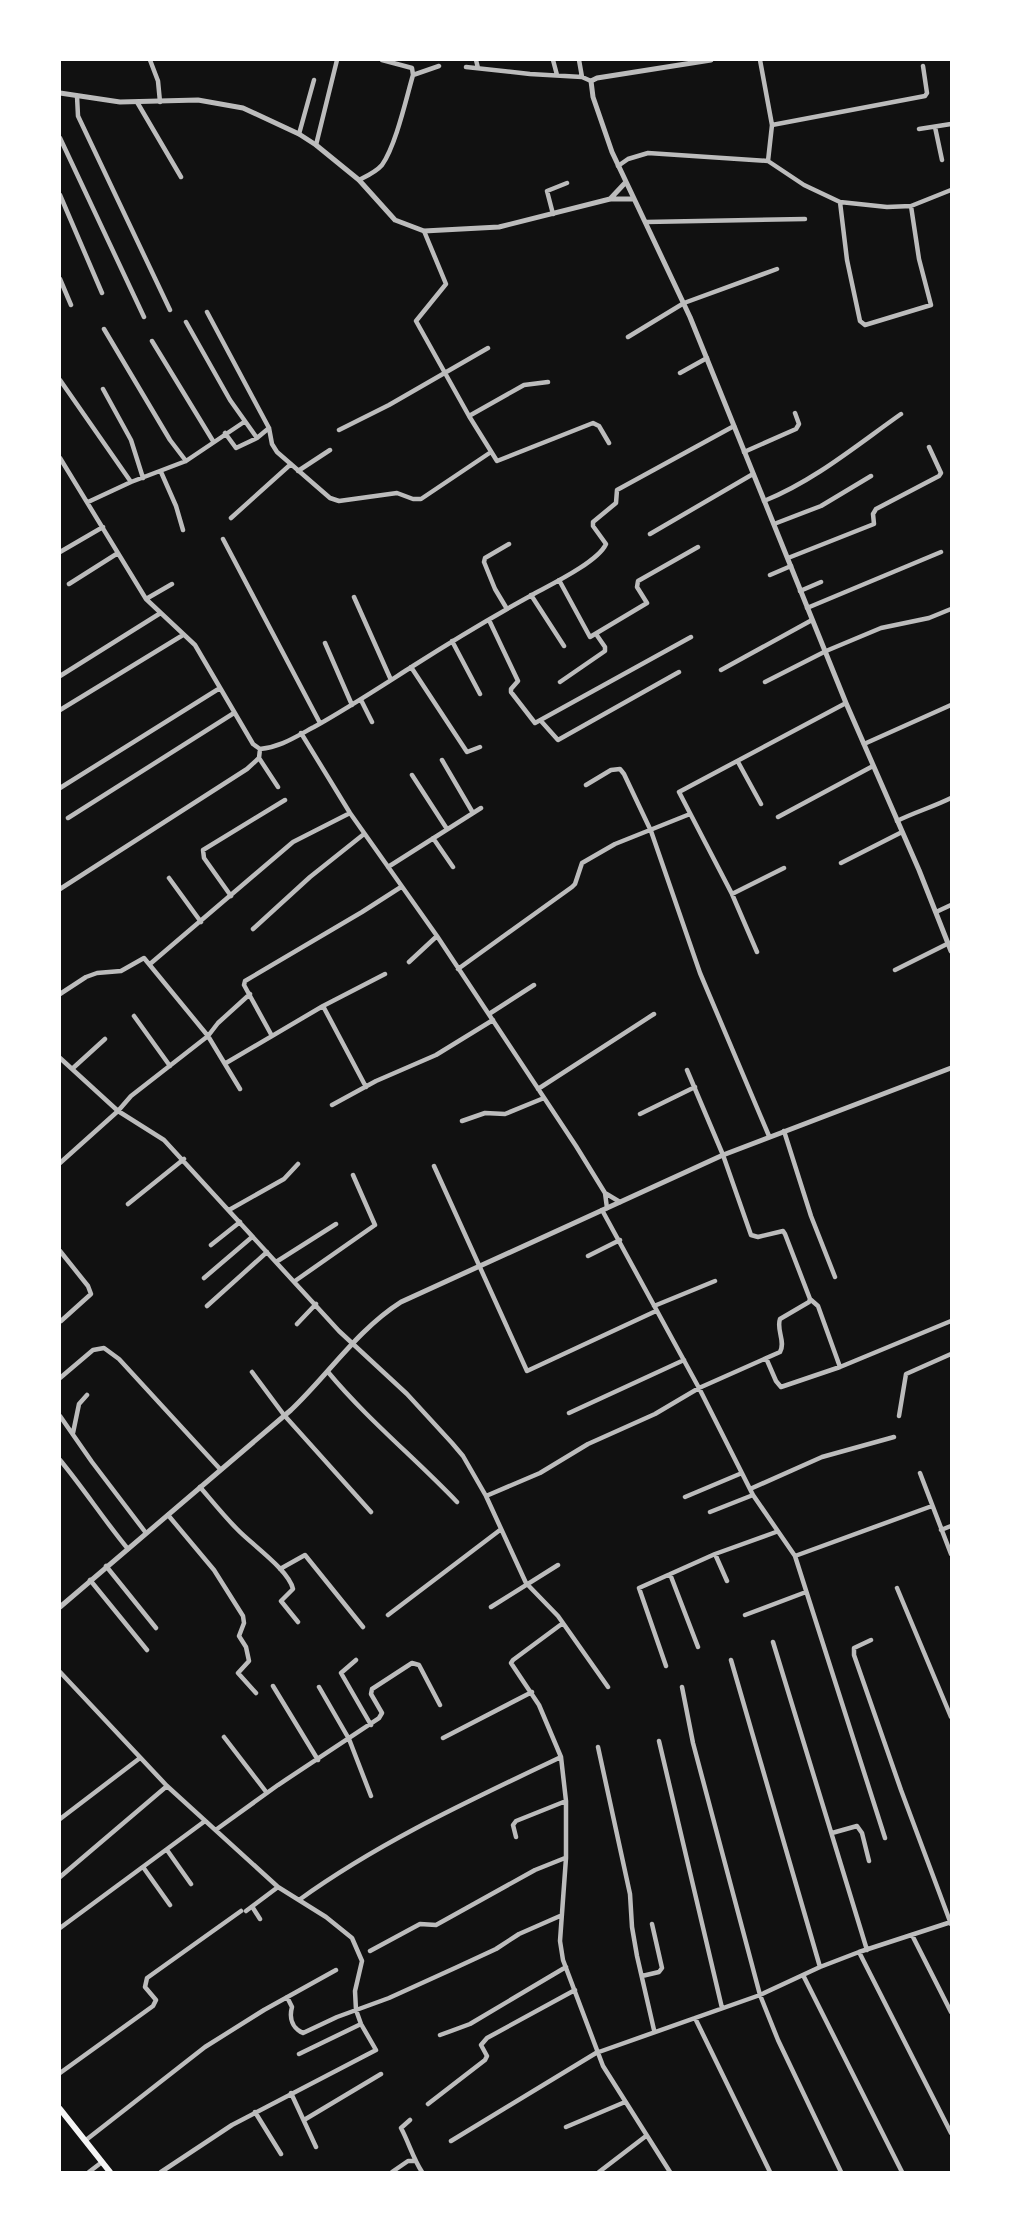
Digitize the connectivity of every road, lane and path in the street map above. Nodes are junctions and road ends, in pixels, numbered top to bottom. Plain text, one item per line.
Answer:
1 (150, 60) edge
2 (337, 60) edge
3 (382, 60) edge
4 (476, 60) edge
5 (553, 60) edge
6 (579, 60) edge
7 (712, 60) edge
8 (760, 60) edge
9 (676, 62) edge
10 (439, 66) dead end
11 (923, 66) dead end
12 (466, 67) dead end
13 (478, 68) junction
14 (413, 75) junction
15 (557, 75) junction
16 (582, 77) junction
17 (314, 80) dead end
18 (591, 80) junction
19 (60, 93) edge
20 (77, 96) junction
21 (137, 102) junction
22 (160, 102) junction
23 (951, 124) edge
24 (772, 125) junction
25 (935, 127) junction
26 (919, 130) dead end
27 (299, 134) junction
28 (60, 138) edge
29 (316, 145) junction
30 (942, 160) dead end
31 (768, 161) junction
32 (617, 164) junction
33 (181, 177) dead end
34 (359, 180) junction
35 (567, 183) dead end
36 (625, 183) junction
37 (951, 190) edge
38 (60, 195) edge
39 (610, 199) junction
40 (634, 199) junction
41 (840, 202) junction
42 (911, 206) junction
43 (553, 215) junction
44 (805, 219) dead end
45 (646, 222) junction
46 (424, 232) junction
47 (778, 269) dead end
48 (60, 279) edge
49 (102, 293) dead end
50 (684, 303) junction
51 (71, 305) dead end
52 (170, 310) dead end
53 (207, 312) dead end
54 (144, 317) dead end
55 (186, 322) dead end
56 (104, 329) dead end
57 (628, 337) dead end
58 (152, 341) dead end
59 (488, 348) dead end
60 (707, 358) junction
61 (445, 373) junction
62 (680, 373) dead end
63 (60, 380) edge
64 (548, 382) dead end
65 (103, 389) dead end
66 (794, 413) dead end
67 (901, 414) dead end
68 (469, 416) junction
69 (243, 422) junction
70 (734, 426) junction
71 (269, 428) junction
72 (339, 430) dead end
73 (225, 433) junction
74 (257, 438) junction
75 (213, 441) junction
76 (609, 443) dead end
77 (929, 447) dead end
78 (330, 450) dead end
79 (491, 452) junction
80 (744, 452) junction
81 (60, 458) edge
82 (186, 461) junction
83 (290, 464) junction
84 (298, 471) junction
85 (161, 472) junction
86 (752, 474) junction
87 (871, 476) dead end
88 (143, 478) junction
89 (131, 482) junction
90 (764, 501) junction
91 (88, 502) junction
92 (231, 518) dead end
93 (774, 524) junction
94 (103, 527) junction
95 (183, 530) dead end
96 (650, 534) dead end
97 (223, 539) dead end
98 (509, 544) dead end
99 (698, 547) dead end
100 (60, 552) edge
101 (118, 552) junction
102 (941, 552) dead end
103 (788, 558) junction
104 (791, 566) junction
105 (770, 575) dead end
106 (559, 580) junction
107 (821, 582) dead end
108 (69, 584) dead end
109 (172, 584) dead end
110 (800, 591) junction
111 (531, 595) junction
112 (354, 597) dead end
113 (146, 599) junction
114 (807, 608) junction
115 (507, 609) junction
116 (951, 609) edge
117 (159, 614) junction
118 (489, 620) junction
119 (812, 620) junction
120 (597, 634) junction
121 (183, 635) junction
122 (691, 637) dead end
123 (452, 641) junction
124 (325, 643) dead end
125 (564, 646) dead end
126 (826, 651) junction
127 (411, 667) junction
128 (721, 670) dead end
129 (679, 672) dead end
130 (60, 676) edge
131 (391, 680) junction
132 (560, 682) dead end
133 (765, 682) dead end
134 (220, 688) junction
135 (480, 694) dead end
136 (361, 700) junction
137 (846, 703) junction
138 (352, 705) junction
139 (951, 705) edge
140 (60, 710) edge
141 (234, 713) junction
142 (541, 720) junction
143 (372, 722) dead end
144 (320, 723) junction
145 (301, 733) junction
146 (864, 744) junction
147 (480, 747) dead end
148 (260, 749) junction
149 (259, 758) junction
150 (442, 760) dead end
151 (738, 761) junction
152 (873, 766) junction
153 (412, 775) dead end
154 (586, 785) dead end
155 (278, 787) dead end
156 (60, 788) edge
157 (951, 797) edge
158 (285, 800) dead end
159 (761, 804) dead end
160 (481, 808) dead end
161 (350, 813) junction
162 (472, 813) junction
163 (690, 814) junction
164 (778, 817) dead end
165 (68, 818) dead end
166 (897, 821) junction
167 (447, 829) junction
168 (651, 831) junction
169 (901, 832) junction
170 (364, 834) junction
171 (433, 838) junction
172 (841, 863) dead end
173 (387, 867) junction
174 (453, 867) dead end
175 (784, 868) dead end
176 (169, 878) dead end
177 (401, 887) junction
178 (60, 889) edge
179 (732, 894) junction
180 (231, 896) junction
181 (951, 905) edge
182 (936, 912) junction
183 (201, 922) junction
184 (253, 929) dead end
185 (437, 936) junction
186 (948, 943) junction
187 (951, 951) edge
188 (757, 952) dead end
189 (409, 962) dead end
190 (150, 964) junction
191 (458, 969) junction
192 (895, 970) dead end
193 (384, 974) dead end
194 (534, 985) dead end
195 (60, 994) edge
196 (250, 994) junction
197 (323, 1006) junction
198 (489, 1014) junction
199 (654, 1014) dead end
200 (134, 1016) dead end
201 (493, 1020) junction
202 (272, 1036) junction
203 (208, 1037) junction
204 (105, 1039) dead end
205 (60, 1058) edge
206 (226, 1063) junction
207 (170, 1066) junction
208 (951, 1068) edge
209 (72, 1069) junction
210 (688, 1070) dead end
211 (366, 1087) junction
212 (695, 1087) junction
213 (538, 1089) junction
214 (240, 1090) dead end
215 (544, 1098) junction
216 (332, 1105) dead end
217 (118, 1111) junction
218 (640, 1114) dead end
219 (462, 1121) dead end
220 (783, 1131) junction
221 (769, 1136) junction
222 (723, 1155) junction
223 (184, 1159) junction
224 (60, 1163) edge
225 (298, 1164) dead end
226 (434, 1166) dead end
227 (353, 1175) dead end
228 (605, 1193) junction
229 (620, 1202) junction
230 (128, 1204) dead end
231 (604, 1209) junction
232 (229, 1210) junction
233 (240, 1222) junction
234 (335, 1224) dead end
235 (252, 1237) junction
236 (620, 1240) junction
237 (211, 1245) dead end
238 (60, 1251) edge
239 (267, 1252) junction
240 (588, 1256) dead end
241 (276, 1262) junction
242 (480, 1265) junction
243 (835, 1277) dead end
244 (204, 1278) dead end
245 (295, 1281) junction
246 (715, 1281) dead end
247 (810, 1299) junction
248 (316, 1304) junction
249 (207, 1307) dead end
250 (655, 1309) junction
251 (61, 1321) edge
252 (951, 1321) edge
253 (297, 1324) dead end
254 (353, 1343) junction
255 (951, 1354) edge
256 (766, 1359) junction
257 (684, 1360) junction
258 (840, 1367) junction
259 (252, 1372) dead end
260 (328, 1372) junction
261 (60, 1378) edge
262 (699, 1388) junction
263 (87, 1395) dead end
264 (569, 1413) dead end
265 (284, 1415) junction
266 (60, 1416) edge
267 (899, 1416) dead end
268 (72, 1433) junction
269 (894, 1437) dead end
270 (60, 1460) edge
271 (220, 1469) junction
272 (742, 1473) junction
273 (919, 1474) dead end
274 (200, 1487) junction
275 (750, 1489) junction
276 (753, 1495) junction
277 (486, 1496) junction
278 (685, 1497) dead end
279 (457, 1502) dead end
280 (932, 1506) junction
281 (371, 1512) dead end
282 (710, 1512) dead end
283 (168, 1515) junction
284 (951, 1526) edge
285 (500, 1530) junction
286 (942, 1530) junction
287 (776, 1532) junction
288 (146, 1533) junction
289 (128, 1549) junction
290 (715, 1554) junction
291 (951, 1554) edge
292 (795, 1556) junction
293 (558, 1565) dead end
294 (106, 1566) junction
295 (280, 1569) junction
296 (670, 1574) junction
297 (90, 1580) junction
298 (727, 1581) dead end
299 (526, 1583) junction
300 (897, 1588) dead end
301 (806, 1592) junction
302 (491, 1606) dead end
303 (60, 1607) edge
304 (388, 1615) dead end
305 (745, 1615) dead end
306 (298, 1622) dead end
307 (563, 1623) junction
308 (363, 1626) dead end
309 (156, 1628) dead end
310 (871, 1640) dead end
311 (773, 1642) dead end
312 (698, 1647) dead end
313 (147, 1650) dead end
314 (356, 1660) dead end
315 (730, 1660) dead end
316 (666, 1666) dead end
317 (60, 1672) edge
318 (273, 1686) dead end
319 (319, 1687) dead end
320 (608, 1687) dead end
321 (682, 1687) dead end
322 (532, 1692) junction
323 (256, 1693) dead end
324 (440, 1705) dead end
325 (951, 1717) edge
326 (371, 1725) junction
327 (224, 1737) dead end
328 (443, 1738) dead end
329 (349, 1740) junction
330 (659, 1741) dead end
331 (598, 1746) dead end
332 (561, 1757) junction
333 (140, 1758) junction
334 (318, 1759) junction
335 (167, 1786) junction
336 (267, 1793) junction
337 (371, 1797) dead end
338 (566, 1801) junction
339 (60, 1819) edge
340 (205, 1821) junction
341 (217, 1829) junction
342 (832, 1833) junction
343 (516, 1837) dead end
344 (885, 1838) dead end
345 (167, 1850) junction
346 (566, 1858) junction
347 (869, 1861) dead end
348 (143, 1867) junction
349 (60, 1877) edge
350 (191, 1884) dead end
351 (278, 1887) junction
352 (299, 1900) junction
353 (170, 1905) dead end
354 (253, 1908) junction
355 (561, 1916) junction
356 (260, 1919) dead end
357 (951, 1923) edge
358 (652, 1924) dead end
359 (60, 1928) edge
360 (912, 1935) junction
361 (867, 1950) junction
362 (370, 1951) dead end
363 (859, 1952) junction
364 (820, 1967) junction
365 (566, 1968) junction
366 (336, 1970) dead end
367 (803, 1975) junction
368 (642, 1976) junction
369 (575, 1990) junction
370 (760, 1995) junction
371 (287, 1997) junction
372 (722, 2008) junction
373 (356, 2010) junction
374 (951, 2012) edge
375 (695, 2018) junction
376 (361, 2024) junction
377 (654, 2031) junction
378 (440, 2035) dead end
379 (596, 2053) junction
380 (299, 2054) dead end
381 (60, 2074) edge
382 (381, 2074) dead end
383 (291, 2093) junction
384 (625, 2102) junction
385 (429, 2104) dead end
386 (60, 2109) edge
387 (255, 2112) junction
388 (303, 2120) junction
389 (410, 2120) dead end
390 (566, 2127) dead end
391 (951, 2133) edge
392 (646, 2136) junction
393 (86, 2140) junction
394 (452, 2141) dead end
395 (316, 2147) dead end
396 (281, 2154) dead end
397 (414, 2161) junction
398 (102, 2162) junction
399 (89, 2172) edge
400 (110, 2172) edge
401 (161, 2172) edge
402 (392, 2172) edge
403 (422, 2172) edge
404 (599, 2172) edge
405 (670, 2172) edge
406 (770, 2172) edge
407 (841, 2172) edge
408 (902, 2172) edge

1 - 22 street
2 - 29 street
3 - 14 street
4 - 13 street
5 - 15 street
6 - 16 street
7 - 9 street
8 - 24 street
9 - 18 street
10 - 14 street
11 - 24 street
12 - 13 street
13 - 15 street
14 - 34 street
15 - 16 street
16 - 18 street
17 - 27 street
18 - 32 street
19 - 20 street
20 - 21 street
20 - 52 street
21 - 22 street
21 - 33 street
22 - 27 street
23 - 25 street
24 - 31 street
25 - 26 street
25 - 30 street
27 - 29 street
28 - 54 street
29 - 34 street
31 - 32 street
31 - 41 street
32 - 36 street
34 - 46 street
35 - 43 street
36 - 39 street
36 - 40 street
37 - 42 street
38 - 49 street
39 - 40 street
39 - 43 street
40 - 45 street
41 - 42 street
41 - 42 street
43 - 46 street
44 - 45 street
45 - 50 street
46 - 61 street
47 - 50 street
48 - 51 street
50 - 57 street
50 - 60 street
53 - 71 street
55 - 69 street
56 - 82 street
58 - 75 street
59 - 61 street
60 - 62 street
60 - 70 street
61 - 68 street
61 - 72 street
63 - 89 street
64 - 68 street
65 - 88 street
66 - 80 street
67 - 90 street
68 - 79 street
69 - 73 street
69 - 74 street
70 - 80 street
70 - 106 street
71 - 74 street
71 - 83 street
73 - 74 street
73 - 75 street
75 - 82 street
76 - 79 street
77 - 103 street
78 - 84 street
79 - 84 street
80 - 86 street
81 - 91 street
82 - 85 street
83 - 84 street
83 - 92 street
85 - 88 street
85 - 95 street
86 - 90 street
86 - 96 street
87 - 93 street
88 - 89 street
89 - 91 street
90 - 93 street
91 - 94 street
93 - 103 street
94 - 100 street
94 - 101 street
97 - 144 street
98 - 115 street
99 - 120 street
101 - 108 street
101 - 113 street
102 - 114 street
103 - 104 street
104 - 105 street
104 - 110 street
106 - 111 street
106 - 120 street
107 - 110 street
109 - 113 street
110 - 114 street
111 - 115 street
111 - 125 street
112 - 131 street
113 - 117 street
114 - 119 street
115 - 118 street
116 - 126 street
117 - 121 street
117 - 130 street
118 - 123 street
118 - 142 street
119 - 126 street
119 - 128 street
120 - 132 street
121 - 134 street
121 - 140 street
122 - 142 street
123 - 127 street
123 - 135 street
124 - 138 street
126 - 133 street
126 - 137 street
127 - 131 street
127 - 147 street
129 - 142 street
131 - 136 street
134 - 141 street
134 - 156 street
136 - 138 street
136 - 143 street
137 - 146 street
137 - 151 street
138 - 144 street
139 - 146 street
141 - 148 street
141 - 165 street
144 - 145 street
145 - 148 street
145 - 161 street
146 - 152 street
148 - 149 street
149 - 155 street
149 - 178 street
150 - 162 street
151 - 159 street
151 - 163 street
152 - 164 street
152 - 166 street
153 - 167 street
154 - 168 street
157 - 166 street
158 - 180 street
160 - 162 street
161 - 170 street
161 - 180 street
162 - 167 street
163 - 168 street
163 - 179 street
166 - 169 street
167 - 171 street
168 - 191 street
168 - 221 street
169 - 172 street
169 - 182 street
170 - 173 street
170 - 184 street
171 - 173 street
171 - 174 street
173 - 177 street
175 - 179 street
176 - 183 street
177 - 185 street
177 - 196 street
179 - 188 street
180 - 183 street
181 - 182 street
182 - 186 street
183 - 190 street
185 - 189 street
185 - 191 street
186 - 187 street
186 - 192 street
190 - 195 street
190 - 203 street
191 - 198 street
193 - 197 street
194 - 198 street
196 - 202 street
196 - 203 street
197 - 202 street
197 - 211 street
198 - 201 street
199 - 213 street
200 - 207 street
201 - 211 street
201 - 213 street
202 - 206 street
203 - 206 street
203 - 207 street
204 - 209 street
205 - 209 street
206 - 214 street
207 - 217 street
208 - 220 street
209 - 217 street
210 - 212 street
211 - 216 street
212 - 218 street
212 - 222 street
213 - 215 street
215 - 219 street
215 - 228 street
217 - 223 street
217 - 224 street
220 - 221 street
220 - 243 street
221 - 222 street
222 - 229 street
222 - 247 street
223 - 230 street
223 - 232 street
225 - 232 street
226 - 242 street
227 - 245 street
228 - 229 street
228 - 231 street
229 - 231 street
231 - 236 street
231 - 242 street
232 - 233 street
233 - 235 street
233 - 237 street
234 - 241 street
235 - 239 street
235 - 244 street
236 - 240 street
236 - 250 street
238 - 251 street
239 - 241 street
239 - 249 street
241 - 245 street
242 - 250 street
242 - 254 street
245 - 248 street
246 - 250 street
247 - 256 street
247 - 258 street
248 - 253 street
248 - 254 street
250 - 257 street
252 - 258 street
254 - 260 street
254 - 277 street
255 - 267 street
256 - 258 street
256 - 262 street
257 - 262 street
257 - 264 street
259 - 265 street
260 - 265 street
260 - 279 street
261 - 271 street
262 - 272 street
262 - 277 street
263 - 268 street
265 - 271 street
265 - 281 street
266 - 268 street
268 - 288 street
269 - 275 street
270 - 289 street
271 - 274 street
272 - 275 street
272 - 278 street
273 - 280 street
274 - 283 street
274 - 295 street
275 - 276 street
276 - 282 street
276 - 287 street
277 - 285 street
280 - 286 street
280 - 292 street
283 - 288 street
283 - 323 street
284 - 286 street
285 - 299 street
285 - 304 street
286 - 291 street
287 - 290 street
287 - 292 street
288 - 289 street
289 - 294 street
290 - 296 street
290 - 298 street
292 - 301 street
293 - 299 street
294 - 297 street
294 - 309 street
295 - 306 street
295 - 308 street
296 - 312 street
296 - 316 street
297 - 303 street
297 - 313 street
299 - 302 street
299 - 307 street
300 - 325 street
301 - 305 street
301 - 344 street
307 - 320 street
307 - 322 street
310 - 357 street
311 - 342 street
314 - 326 street
315 - 364 street
317 - 333 street
318 - 334 street
319 - 329 street
321 - 370 street
322 - 328 street
322 - 332 street
324 - 326 street
326 - 329 street
327 - 336 street
329 - 334 street
329 - 337 street
330 - 372 street
331 - 368 street
332 - 338 street
332 - 352 street
333 - 335 street
333 - 339 street
334 - 336 street
335 - 340 street
335 - 349 street
336 - 341 street
338 - 343 street
338 - 346 street
340 - 341 street
340 - 345 street
341 - 351 street
342 - 347 street
342 - 361 street
345 - 348 street
345 - 350 street
346 - 355 street
346 - 362 street
348 - 353 street
348 - 359 street
351 - 352 street
351 - 354 street
352 - 373 street
354 - 356 street
354 - 381 street
355 - 365 street
355 - 373 street
357 - 360 street
358 - 368 street
360 - 361 street
360 - 374 street
361 - 363 street
363 - 364 street
363 - 391 street
364 - 367 street
365 - 369 street
365 - 378 street
366 - 371 street
367 - 370 street
367 - 408 street
368 - 377 street
369 - 379 street
369 - 385 street
370 - 372 street
370 - 407 street
371 - 373 street
371 - 393 street
372 - 375 street
373 - 376 street
375 - 377 street
375 - 406 street
376 - 380 street
376 - 383 street
377 - 379 street
379 - 384 street
379 - 394 street
382 - 388 street
383 - 387 street
383 - 388 street
384 - 390 street
384 - 392 street
386 - 393 main road
387 - 396 street
387 - 401 street
388 - 395 street
389 - 397 street
392 - 404 street
392 - 405 street
393 - 398 main road
397 - 402 street
397 - 403 street
398 - 399 street
398 - 400 main road

